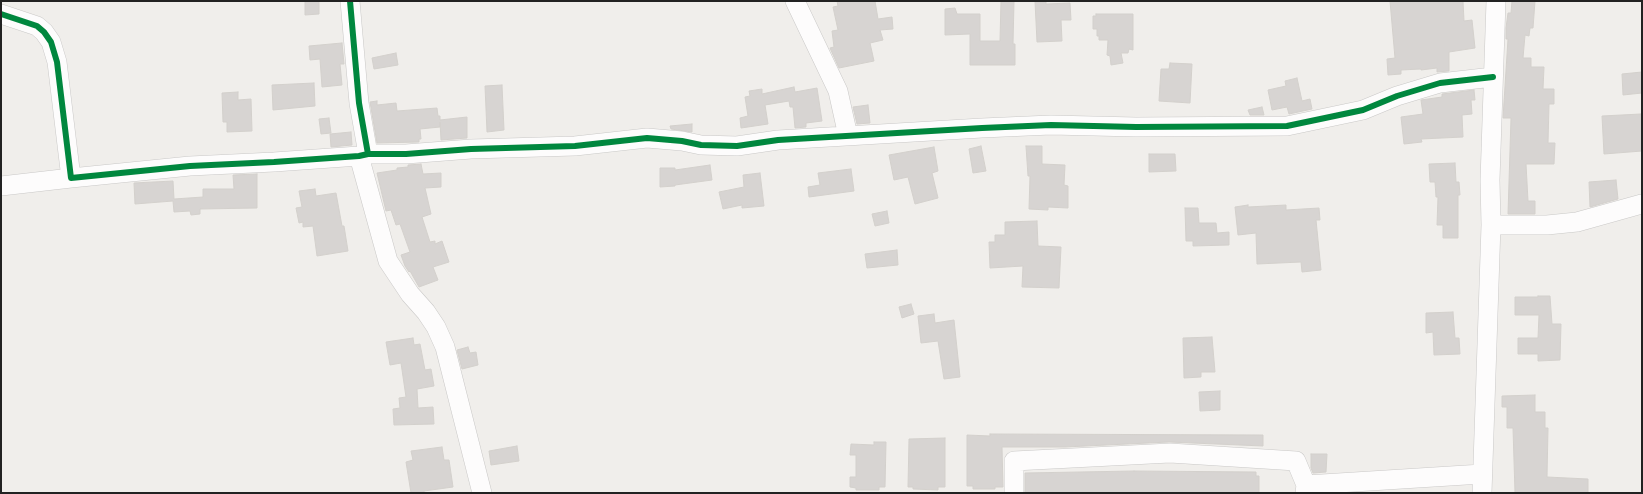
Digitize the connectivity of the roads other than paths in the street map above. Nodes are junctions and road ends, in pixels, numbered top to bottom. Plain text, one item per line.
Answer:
1 (350, 1) edge
2 (795, 1) edge
3 (1496, 1) edge
4 (1, 14) edge
5 (1493, 77) junction
6 (848, 136) junction
7 (363, 155) junction
8 (71, 178) junction
9 (1, 186) edge
10 (1642, 204) edge
11 (1491, 225) junction
12 (1482, 474) junction
13 (1306, 489) edge
14 (482, 493) edge
15 (1014, 493) edge
16 (1482, 493) edge

1 - 7 street
2 - 6 street
3 - 5 street
4 - 8 street
5 - 6 street
5 - 11 street
6 - 7 street
7 - 8 street
7 - 14 street
8 - 9 street
10 - 11 street
11 - 12 street
12 - 13 street
12 - 16 street
13 - 15 street

